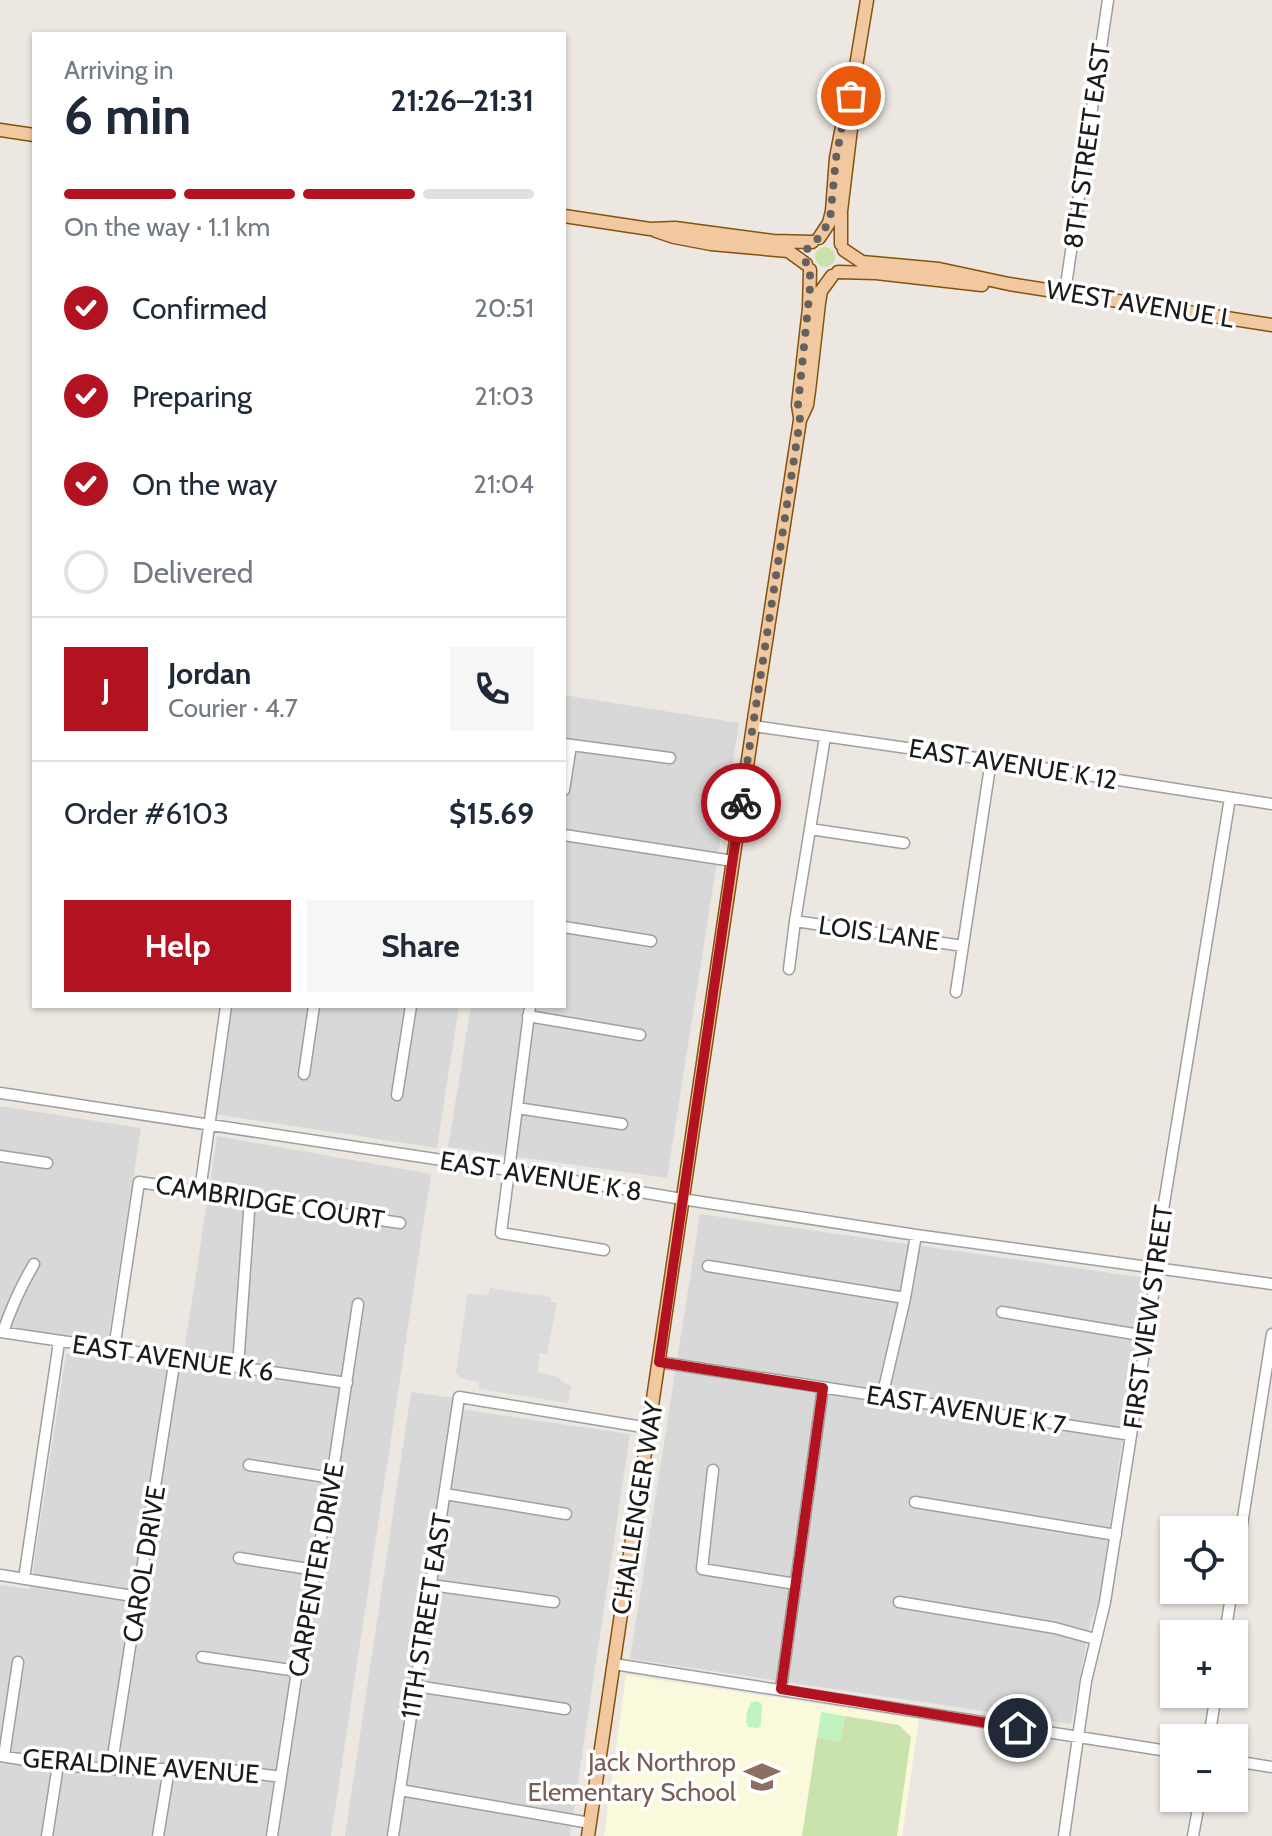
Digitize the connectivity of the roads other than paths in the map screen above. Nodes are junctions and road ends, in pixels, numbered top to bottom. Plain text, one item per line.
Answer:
1 (867, 0) edge
2 (1108, 0) edge
3 (851, 96) junction
4 (0, 130) edge
5 (32, 135) edge
6 (566, 216) edge
7 (650, 229) junction
8 (815, 240) junction
9 (842, 247) junction
10 (808, 267) junction
11 (835, 274) junction
12 (1009, 284) junction
13 (1065, 292) junction
14 (1272, 325) edge
15 (800, 420) junction
16 (753, 726) junction
17 (825, 737) junction
18 (568, 744) edge
19 (670, 758) dead end
20 (991, 760) junction
21 (566, 767) edge
22 (1230, 798) junction
23 (1272, 804) edge
24 (810, 829) junction
25 (566, 835) edge
26 (904, 843) dead end
27 (733, 861) junction
28 (795, 921) junction
29 (566, 927) edge
30 (651, 941) dead end
31 (963, 946) junction
32 (789, 969) dead end
33 (956, 992) dead end
34 (226, 1008) edge
35 (314, 1008) edge
36 (411, 1008) edge
37 (529, 1011) edge
38 (640, 1035) dead end
39 (304, 1074) dead end
40 (0, 1093) edge
41 (397, 1095) dead end
42 (517, 1108) junction
43 (210, 1124) junction
44 (622, 1124) dead end
45 (0, 1156) edge
46 (47, 1163) dead end
47 (508, 1170) junction
48 (200, 1191) junction
49 (250, 1198) junction
50 (682, 1199) junction
51 (400, 1223) dead end
52 (916, 1235) junction
53 (604, 1250) dead end
54 (34, 1264) dead end
55 (708, 1266) dead end
56 (1154, 1267) junction
57 (1272, 1284) edge
58 (905, 1298) junction
59 (358, 1304) dead end
60 (1002, 1312) dead end
61 (2, 1332) edge
62 (1272, 1334) edge
63 (1146, 1336) junction
64 (59, 1342) junction
65 (114, 1349) junction
66 (175, 1358) junction
67 (659, 1362) junction
68 (238, 1366) junction
69 (347, 1383) junction
70 (823, 1388) junction
71 (882, 1397) junction
72 (649, 1428) junction
73 (1131, 1435) junction
74 (249, 1465) dead end
75 (713, 1470) dead end
76 (332, 1478) junction
77 (445, 1494) junction
78 (915, 1502) dead end
79 (566, 1514) dead end
80 (1243, 1516) edge
81 (1116, 1535) junction
82 (239, 1558) dead end
83 (315, 1570) junction
84 (0, 1575) edge
85 (24, 1579) junction
86 (796, 1584) junction
87 (431, 1585) junction
88 (139, 1597) junction
89 (554, 1602) dead end
90 (899, 1602) dead end
91 (1095, 1639) junction
92 (202, 1657) dead end
93 (18, 1662) dead end
94 (614, 1664) junction
95 (297, 1671) junction
96 (416, 1686) junction
97 (781, 1689) junction
98 (565, 1709) dead end
99 (1078, 1738) junction
100 (1160, 1750) edge
101 (2, 1756) edge
102 (1248, 1763) edge
103 (58, 1765) junction
104 (1272, 1767) edge
105 (111, 1769) junction
106 (169, 1769) junction
107 (281, 1777) junction
108 (400, 1790) junction
109 (1197, 1812) edge
110 (589, 1829) edge
111 (47, 1836) edge
112 (158, 1836) edge
113 (272, 1836) edge
114 (393, 1836) edge
115 (1064, 1836) edge
116 (1193, 1836) edge

1 - 3 main road
2 - 13 street, 8TH STREET EAST
3 - 8 main road
3 - 9 main road
4 - 5 main road
6 - 7 main road
7 - 8 main road
7 - 10 main road
8 - 9 main road
8 - 10 main road
9 - 11 main road
9 - 12 main road, WEST AVENUE L
10 - 11 main road
10 - 15 main road, CHALLENGER WAY
11 - 12 main road, WEST AVENUE L
11 - 15 main road, CHALLENGER WAY
12 - 13 main road, WEST AVENUE L
13 - 14 main road, WEST AVENUE L
15 - 16 main road, CHALLENGER WAY
16 - 17 street, EAST AVENUE K 12
16 - 27 main road, CHALLENGER WAY
17 - 20 street, EAST AVENUE K 12
17 - 24 street
18 - 19 street
18 - 21 street
20 - 22 street, EAST AVENUE K 12
20 - 31 street
22 - 23 street, EAST AVENUE K 12
22 - 56 street, FIRST VIEW STREET
24 - 26 street
24 - 28 street
25 - 27 street
27 - 50 main road, CHALLENGER WAY
28 - 31 street, LOIS LANE
28 - 32 street
29 - 30 street
31 - 33 street
34 - 43 street
35 - 39 street
36 - 41 street
37 - 38 street
37 - 42 street
40 - 43 street, EAST AVENUE K 8
42 - 44 street
42 - 47 street
43 - 47 street, EAST AVENUE K 8
43 - 48 street
45 - 46 street
47 - 50 street, EAST AVENUE K 8
47 - 53 street
48 - 49 street, CAMBRIDGE COURT
48 - 65 street, CAMBRIDGE COURT
49 - 51 street, CAMBRIDGE COURT
49 - 68 street
50 - 52 street, EAST AVENUE K 8
50 - 67 main road, CHALLENGER WAY
52 - 56 street, EAST AVENUE K 8
52 - 58 street
54 - 61 street
55 - 58 street
56 - 57 street, EAST AVENUE K 8
56 - 63 street, FIRST VIEW STREET
58 - 71 street
59 - 69 street, CARPENTER DRIVE
60 - 63 street
61 - 64 street, EAST AVENUE K 6
62 - 80 street
63 - 73 street, FIRST VIEW STREET
64 - 65 street, EAST AVENUE K 6
64 - 85 street
65 - 66 street, EAST AVENUE K 6
66 - 68 street, EAST AVENUE K 6
66 - 88 street, CAROL DRIVE
67 - 70 street, EAST AVENUE K 7
67 - 72 main road, CHALLENGER WAY
68 - 69 street, EAST AVENUE K 6
69 - 76 street, CARPENTER DRIVE
70 - 71 street, EAST AVENUE K 7
70 - 86 street
71 - 73 street, EAST AVENUE K 7
72 - 77 street, 11TH STREET EAST
72 - 94 main road, CHALLENGER WAY
73 - 81 street, FIRST VIEW STREET
74 - 76 street
75 - 86 street
76 - 83 street, CARPENTER DRIVE
77 - 79 street
77 - 87 street, 11TH STREET EAST
78 - 81 street
81 - 91 street, FIRST VIEW STREET
82 - 83 street
83 - 95 street, CARPENTER DRIVE
84 - 85 street
85 - 88 street
86 - 97 street
87 - 89 street
87 - 96 street, 11TH STREET EAST
88 - 105 street, CAROL DRIVE
90 - 91 street
91 - 99 street, FIRST VIEW STREET
92 - 95 street
93 - 101 street
94 - 97 street
94 - 110 main road, CHALLENGER WAY
95 - 107 street, CARPENTER DRIVE
96 - 98 street
96 - 108 street, 11TH STREET EAST
97 - 99 street
99 - 100 street
99 - 115 street, FIRST VIEW STREET
101 - 103 street, GERALDINE AVENUE
102 - 104 street
103 - 105 street, GERALDINE AVENUE
103 - 111 street
105 - 106 street, GERALDINE AVENUE
106 - 107 street, GERALDINE AVENUE
106 - 112 street
107 - 113 street, CARPENTER DRIVE
108 - 110 street
108 - 114 street, 11TH STREET EAST
109 - 116 street

